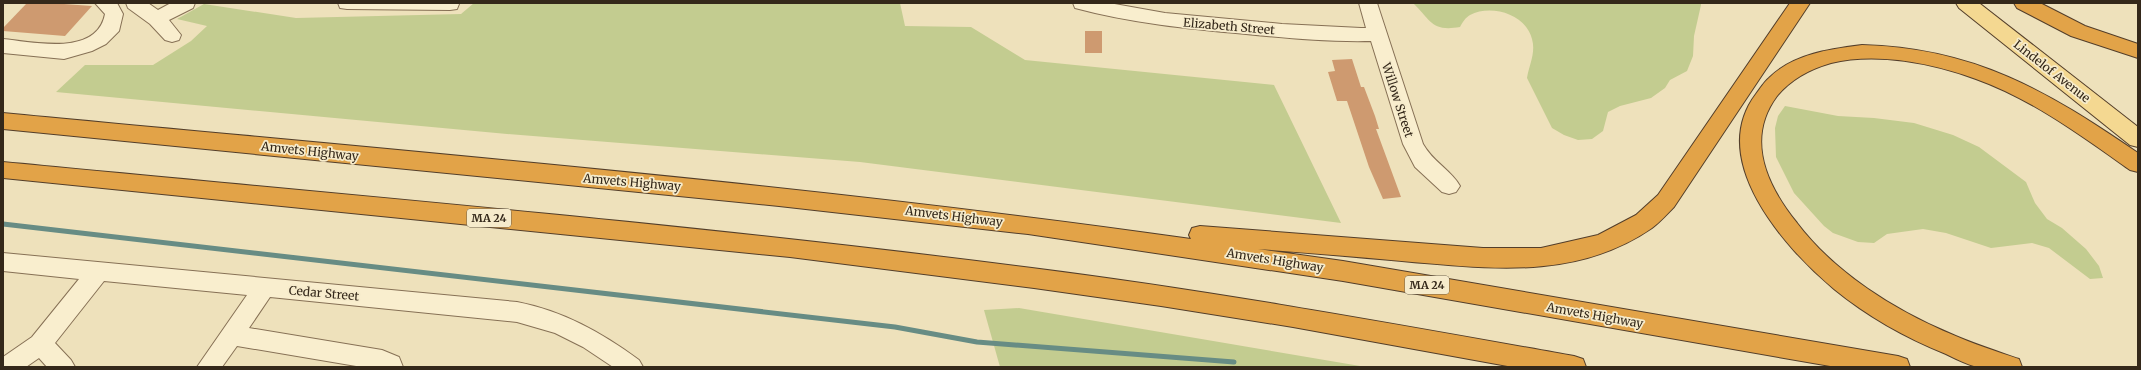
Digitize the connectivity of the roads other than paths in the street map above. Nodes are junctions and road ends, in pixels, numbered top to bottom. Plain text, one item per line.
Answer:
1 (104, 3) edge
2 (135, 3) edge
3 (186, 3) edge
4 (347, 3) edge
5 (359, 3) edge
6 (390, 3) edge
7 (1082, 3) edge
8 (1368, 3) edge
9 (1800, 3) edge
10 (1966, 3) edge
11 (1987, 3) edge
12 (2024, 3) edge
13 (450, 4) edge
14 (157, 19) junction
15 (1377, 34) junction
16 (172, 35) dead end
17 (3, 46) edge
18 (2138, 51) edge
19 (3, 121) edge
20 (2138, 121) edge
21 (2138, 139) edge
22 (2138, 164) edge
23 (3, 170) edge
24 (1449, 186) dead end
25 (953, 216) junction
26 (3, 262) edge
27 (100, 271) junction
28 (265, 287) junction
29 (1392, 334) junction
30 (232, 335) junction
31 (40, 344) junction
32 (8, 367) edge
33 (63, 367) edge
34 (209, 367) edge
35 (391, 367) edge
36 (631, 367) edge
37 (1537, 367) edge
38 (1574, 367) edge
39 (1898, 367) edge
40 (2010, 367) edge

1 - 17 street
2 - 14 street
3 - 14 street
4 - 5 street
5 - 6 street
6 - 13 street
7 - 15 street, Elizabeth Street
8 - 15 street, Willow Street
9 - 25 highway
10 - 21 main road, Lindelof Avenue
11 - 20 main road, Lindelof Avenue
12 - 18 highway
14 - 16 street
15 - 24 street, Willow Street
19 - 25 highway, Amvets Highway / MA 24
22 - 40 highway
23 - 29 highway, MA 24
25 - 39 highway, Amvets Highway / MA 24
26 - 27 street, Cedar Street
27 - 28 street, Cedar Street
27 - 31 street
28 - 30 street
28 - 36 street, Cedar Street
29 - 37 highway
29 - 38 highway, MA 24
30 - 34 street
30 - 35 street
31 - 32 street
31 - 33 street

